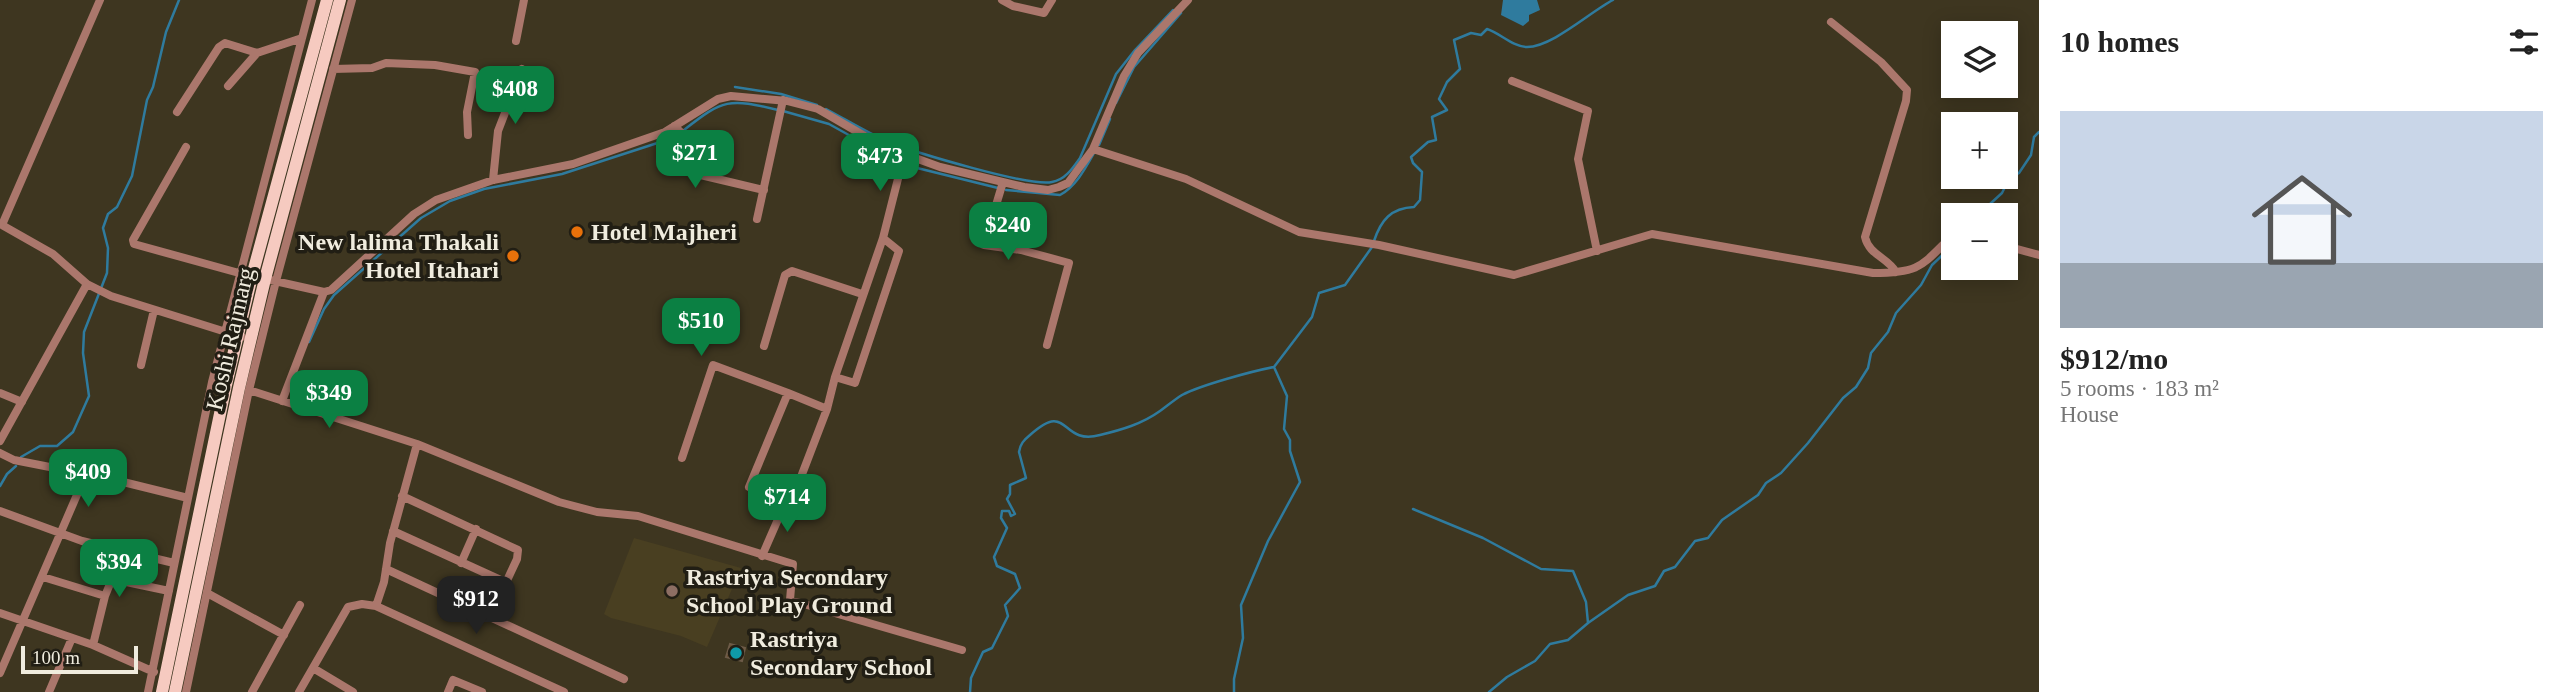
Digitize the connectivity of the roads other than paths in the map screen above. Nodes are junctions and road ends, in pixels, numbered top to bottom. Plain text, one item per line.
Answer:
1 (100, 0) edge
2 (313, 0) edge
3 (327, 0) edge
4 (340, 0) edge
5 (352, 0) edge
6 (523, 0) edge
7 (1002, 0) edge
8 (1052, 0) edge
9 (1188, 0) edge
10 (1831, 22) dead end
11 (302, 38) junction
12 (516, 41) dead end
13 (257, 53) junction
14 (333, 69) junction
15 (522, 69) dead end
16 (1512, 81) dead end
17 (228, 86) dead end
18 (783, 100) junction
19 (177, 112) dead end
20 (674, 126) junction
21 (468, 135) dead end
22 (186, 147) dead end
23 (1093, 149) junction
24 (904, 155) junction
25 (493, 180) junction
26 (1003, 182) junction
27 (764, 190) junction
28 (757, 219) dead end
29 (1, 225) edge
30 (883, 238) junction
31 (1941, 247) edge
32 (2018, 249) edge
33 (1597, 251) junction
34 (2039, 255) edge
35 (1896, 272) junction
36 (258, 277) junction
37 (87, 284) junction
38 (324, 292) junction
39 (862, 294) junction
40 (154, 310) junction
41 (225, 332) junction
42 (254, 340) junction
43 (1047, 345) dead end
44 (764, 346) dead end
45 (141, 365) dead end
46 (835, 377) junction
47 (250, 390) junction
48 (0, 393) edge
49 (789, 393) junction
50 (282, 401) junction
51 (22, 402) junction
52 (827, 409) junction
53 (0, 441) edge
54 (417, 444) junction
55 (0, 453) edge
56 (682, 458) dead end
57 (86, 474) junction
58 (402, 496) junction
59 (188, 498) junction
60 (786, 501) junction
61 (0, 511) edge
62 (476, 529) junction
63 (393, 531) junction
64 (62, 533) junction
65 (762, 556) junction
66 (174, 562) junction
67 (461, 563) junction
68 (386, 569) junction
69 (43, 577) junction
70 (505, 582) junction
71 (169, 591) junction
72 (207, 593) junction
73 (104, 596) junction
74 (300, 605) dead end
75 (376, 606) junction
76 (0, 613) edge
77 (490, 617) junction
78 (23, 622) junction
79 (284, 635) junction
80 (72, 639) junction
81 (93, 645) junction
82 (962, 650) dead end
83 (313, 668) junction
84 (152, 671) junction
85 (0, 673) edge
86 (624, 679) dead end
87 (180, 687) edge
88 (49, 692) edge
89 (148, 692) edge
90 (162, 692) edge
91 (252, 692) edge
92 (299, 692) edge
93 (353, 692) edge
94 (447, 692) edge
95 (482, 692) edge
96 (564, 692) edge

1 - 29 street
2 - 11 street
3 - 36 main road, Koshi Rajmarg
4 - 36 main road, Koshi Rajmarg
5 - 14 street
6 - 12 street
7 - 8 street
9 - 23 street
10 - 35 street
11 - 13 street
11 - 36 street
13 - 17 street
13 - 19 street
14 - 21 street
14 - 36 street
15 - 25 street
16 - 33 street
18 - 20 street
18 - 24 street
18 - 27 street
20 - 25 street
20 - 27 street
22 - 36 street
23 - 26 street
23 - 33 street
24 - 26 street
24 - 30 street
25 - 38 street
26 - 43 street
27 - 28 street
29 - 37 street
30 - 39 street
30 - 46 street
31 - 35 street
32 - 34 street
33 - 35 street
36 - 38 street
36 - 41 street
36 - 42 main road, Koshi Rajmarg
36 - 42 street
37 - 40 street
37 - 51 street
38 - 50 street
39 - 44 street
39 - 46 street
40 - 41 street
40 - 45 street
41 - 42 street
41 - 59 street
42 - 47 street
42 - 87 main road, Koshi Rajmarg
46 - 52 street
47 - 50 street
47 - 72 street
48 - 51 street
49 - 52 street
49 - 56 street
49 - 60 street
50 - 54 street
51 - 53 street
52 - 60 street
54 - 58 street
54 - 65 street
55 - 57 street
57 - 59 street
57 - 64 street
58 - 62 street
58 - 63 street
59 - 66 street
60 - 65 street
61 - 64 street
62 - 67 street
62 - 70 street
63 - 67 street
63 - 68 street
64 - 66 street
64 - 69 street
65 - 82 street
66 - 71 street
67 - 70 street
68 - 75 street
68 - 77 street
69 - 73 street
69 - 78 street
70 - 77 street
71 - 73 street
71 - 84 street
72 - 79 street
72 - 87 street
73 - 81 street
74 - 79 street
75 - 83 street
75 - 96 street
76 - 78 street
77 - 86 street
78 - 80 street
78 - 85 street
79 - 91 street
80 - 81 street
80 - 88 street
81 - 84 street
83 - 92 street
83 - 93 street
84 - 87 street
84 - 89 street
87 - 90 main road, Koshi Rajmarg
94 - 95 street

